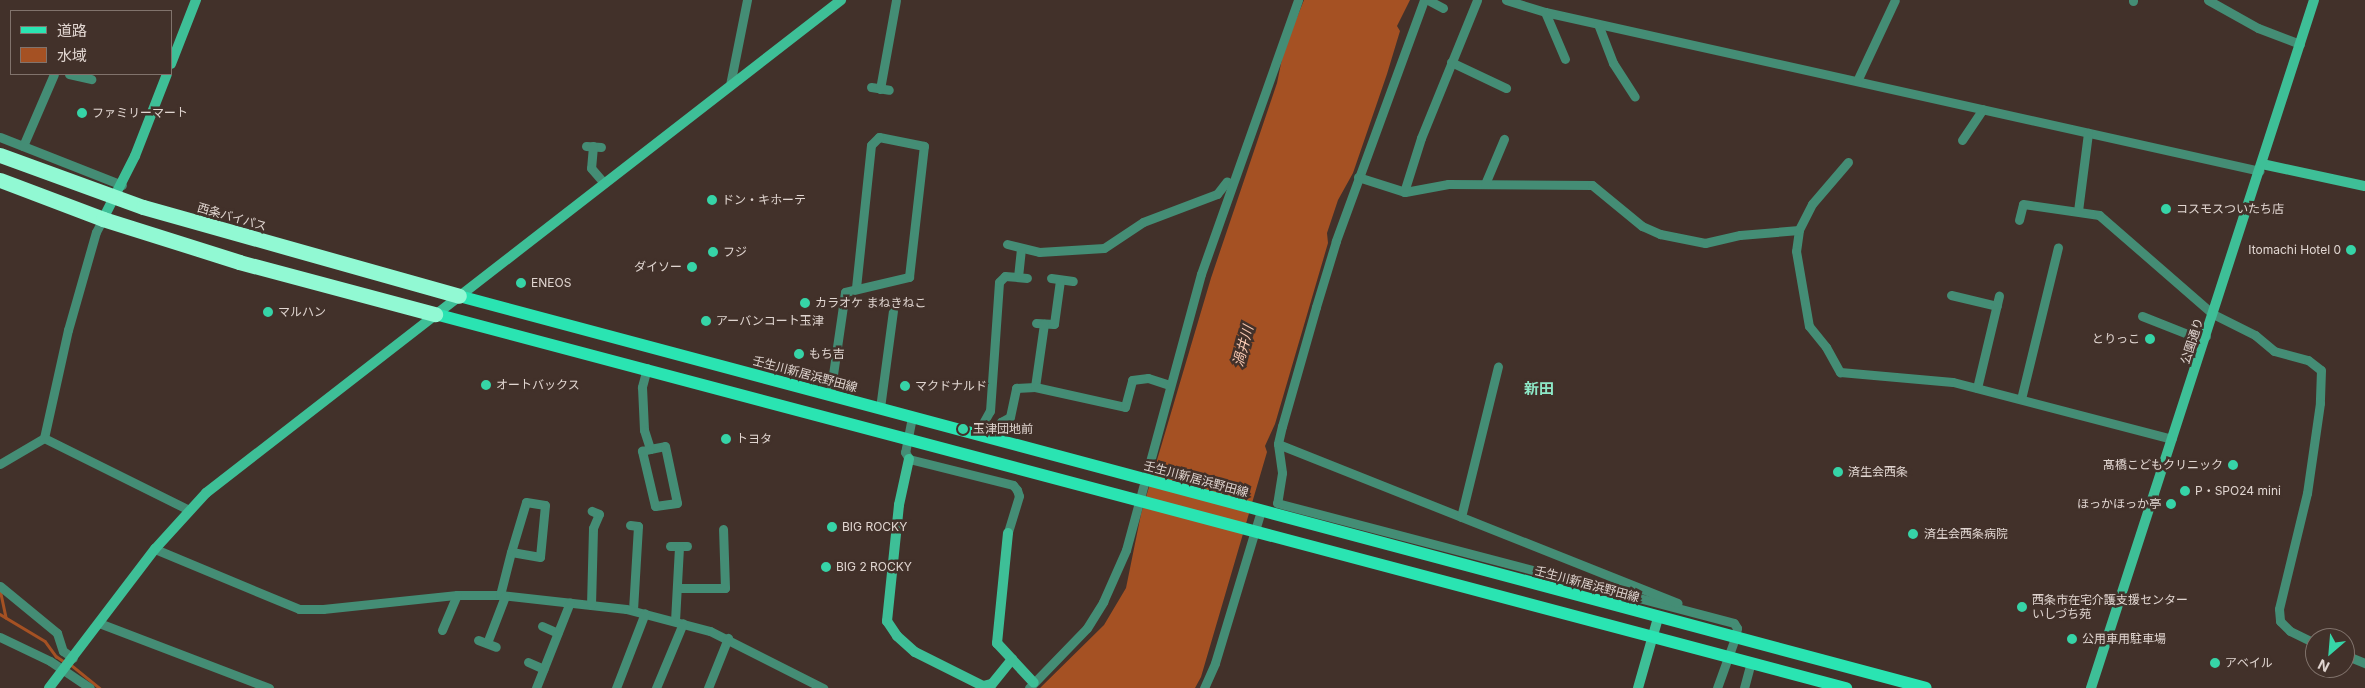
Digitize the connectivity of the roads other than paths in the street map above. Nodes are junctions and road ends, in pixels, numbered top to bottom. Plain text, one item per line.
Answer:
1 (196, 0) edge
2 (748, 0) edge
3 (841, 0) edge
4 (896, 0) edge
5 (1298, 0) edge
6 (1424, 0) edge
7 (1428, 0) edge
8 (1477, 0) edge
9 (1506, 0) edge
10 (1895, 0) edge
11 (2208, 0) edge
12 (2314, 0) edge
13 (1443, 8) dead end
14 (1545, 12) junction
15 (1598, 24) junction
16 (2300, 44) junction
17 (1565, 59) dead end
18 (172, 61) edge
19 (1452, 62) junction
20 (54, 75) edge
21 (74, 75) edge
22 (167, 75) edge
23 (92, 79) dead end
24 (1857, 81) junction
25 (730, 85) junction
26 (1506, 88) dead end
27 (880, 89) dead end
28 (1635, 97) dead end
29 (1983, 109) junction
30 (2088, 133) junction
31 (0, 137) edge
32 (1504, 139) dead end
33 (1962, 140) dead end
34 (23, 146) junction
35 (593, 146) dead end
36 (0, 155) edge
37 (1848, 162) dead end
38 (2261, 168) junction
39 (1236, 170) junction
40 (1358, 177) junction
41 (0, 180) edge
42 (604, 183) junction
43 (1484, 184) junction
44 (2365, 186) edge
45 (119, 192) junction
46 (1404, 192) junction
47 (2078, 211) junction
48 (103, 220) junction
49 (2019, 220) dead end
50 (1799, 230) junction
51 (1007, 244) dead end
52 (2058, 247) dead end
53 (1022, 249) junction
54 (1073, 281) dead end
55 (856, 288) junction
56 (1951, 295) dead end
57 (459, 296) junction
58 (1999, 296) dead end
59 (1997, 306) junction
60 (893, 311) dead end
61 (435, 314) junction
62 (2214, 314) junction
63 (2142, 316) dead end
64 (2206, 336) junction
65 (1498, 366) dead end
66 (647, 368) junction
67 (1170, 385) junction
68 (1035, 386) junction
69 (1977, 388) junction
70 (830, 395) junction
71 (2021, 399) junction
72 (880, 408) junction
73 (912, 417) junction
74 (978, 434) junction
75 (44, 438) junction
76 (907, 438) junction
77 (996, 439) junction
78 (2172, 439) junction
79 (1278, 444) junction
80 (650, 448) junction
81 (909, 459) junction
82 (0, 464) edge
83 (1146, 480) junction
84 (1141, 500) junction
85 (189, 510) junction
86 (592, 510) dead end
87 (1259, 510) junction
88 (1461, 517) junction
89 (630, 526) dead end
90 (723, 529) dead end
91 (1253, 530) junction
92 (1008, 533) joint
93 (679, 546) dead end
94 (155, 549) junction
95 (511, 552) junction
96 (0, 586) edge
97 (678, 588) junction
98 (457, 595) junction
99 (503, 595) junction
100 (570, 602) junction
101 (591, 605) junction
102 (633, 610) junction
103 (645, 613) junction
104 (1695, 613) junction
105 (1658, 618) junction
106 (679, 622) junction
107 (99, 623) junction
108 (542, 626) dead end
109 (442, 630) dead end
110 (558, 633) junction
111 (1654, 635) junction
112 (0, 637) edge
113 (728, 638) junction
114 (1735, 638) junction
115 (2305, 638) edge
116 (487, 643) dead end
117 (1728, 656) junction
118 (1012, 659) junction
119 (528, 662) dead end
120 (1751, 662) junction
121 (69, 664) junction
122 (544, 669) junction
123 (1032, 686) edge
124 (819, 687) edge
125 (49, 688) edge
126 (90, 688) edge
127 (269, 688) edge
128 (536, 688) edge
129 (616, 688) edge
130 (656, 688) edge
131 (708, 688) edge
132 (1204, 688) edge
133 (1638, 688) edge
134 (1717, 688) edge
135 (1744, 688) edge
136 (1846, 688) edge
137 (1926, 688) edge
138 (2091, 688) edge

1 - 18 street
2 - 25 street
3 - 25 street
4 - 27 street
5 - 39 street
6 - 40 street
7 - 13 street
8 - 19 street
9 - 14 street
10 - 24 street
11 - 16 street
12 - 16 street, 公園通り
14 - 15 street
14 - 17 street
15 - 24 street
15 - 28 street
16 - 38 street, 公園通り
19 - 26 street
19 - 46 street
20 - 34 street
21 - 23 street
22 - 45 street
24 - 29 street
25 - 42 street
29 - 30 street
29 - 33 street
30 - 38 street
30 - 47 street
31 - 34 street
32 - 43 street
34 - 45 street
35 - 42 street
36 - 45 highway, 西条バイパス
37 - 50 street
38 - 44 street
38 - 62 street, 公園通り
39 - 53 street
39 - 67 street
40 - 46 street
40 - 79 street
41 - 48 highway
42 - 57 street
43 - 46 street
43 - 50 street
45 - 48 street
45 - 57 highway, 西条バイパス
47 - 49 street
47 - 62 street
48 - 61 highway
48 - 75 street
50 - 69 street
51 - 53 street
52 - 71 street
53 - 74 street
54 - 68 street
55 - 55 street
55 - 70 street
56 - 59 street
57 - 61 street
57 - 70 main road, 壬生川新居浜野田線
58 - 59 street
59 - 69 street
60 - 72 street
61 - 66 main road
61 - 85 street
62 - 64 street, 公園通り
62 - 115 street
63 - 64 street
64 - 78 street, 公園通り
65 - 88 street
66 - 76 main road
66 - 80 street
67 - 68 street
67 - 83 street
68 - 77 street
69 - 71 street
70 - 72 main road, 壬生川新居浜野田線
71 - 78 street
72 - 73 main road, 壬生川新居浜野田線
73 - 74 main road, 壬生川新居浜野田線
73 - 76 street
74 - 77 main road, 壬生川新居浜野田線
75 - 82 street
75 - 85 street
76 - 81 street
76 - 84 main road
77 - 83 main road, 壬生川新居浜野田線
78 - 138 street, 公園通り
79 - 88 street
79 - 104 street
80 - 80 street
81 - 92 street
81 - 118 street
83 - 84 street
83 - 87 main road, 壬生川新居浜野田線
84 - 91 main road
84 - 123 street
85 - 94 street
86 - 101 street
87 - 91 street
87 - 105 main road, 壬生川新居浜野田線
88 - 104 street
89 - 102 street
90 - 97 street
91 - 111 main road
91 - 132 street
92 - 118 street
93 - 97 street
94 - 98 street
94 - 107 street
95 - 95 street
95 - 99 street
96 - 121 street
97 - 106 street
98 - 99 street
98 - 109 street
99 - 100 street
99 - 116 street
100 - 101 street
100 - 110 street
101 - 102 street
102 - 103 street
103 - 106 street
103 - 129 street
104 - 114 street
105 - 111 street
105 - 114 main road, 壬生川新居浜野田線
106 - 113 street
106 - 130 street
107 - 121 street
107 - 127 street
108 - 110 street
110 - 122 street
111 - 117 main road
111 - 133 street
112 - 121 street
113 - 124 street
113 - 131 street
114 - 117 street
114 - 137 main road, 壬生川新居浜野田線
117 - 120 main road
117 - 134 street
118 - 123 street
119 - 122 street
120 - 135 street
120 - 136 main road
121 - 125 street
121 - 126 street
122 - 128 street

